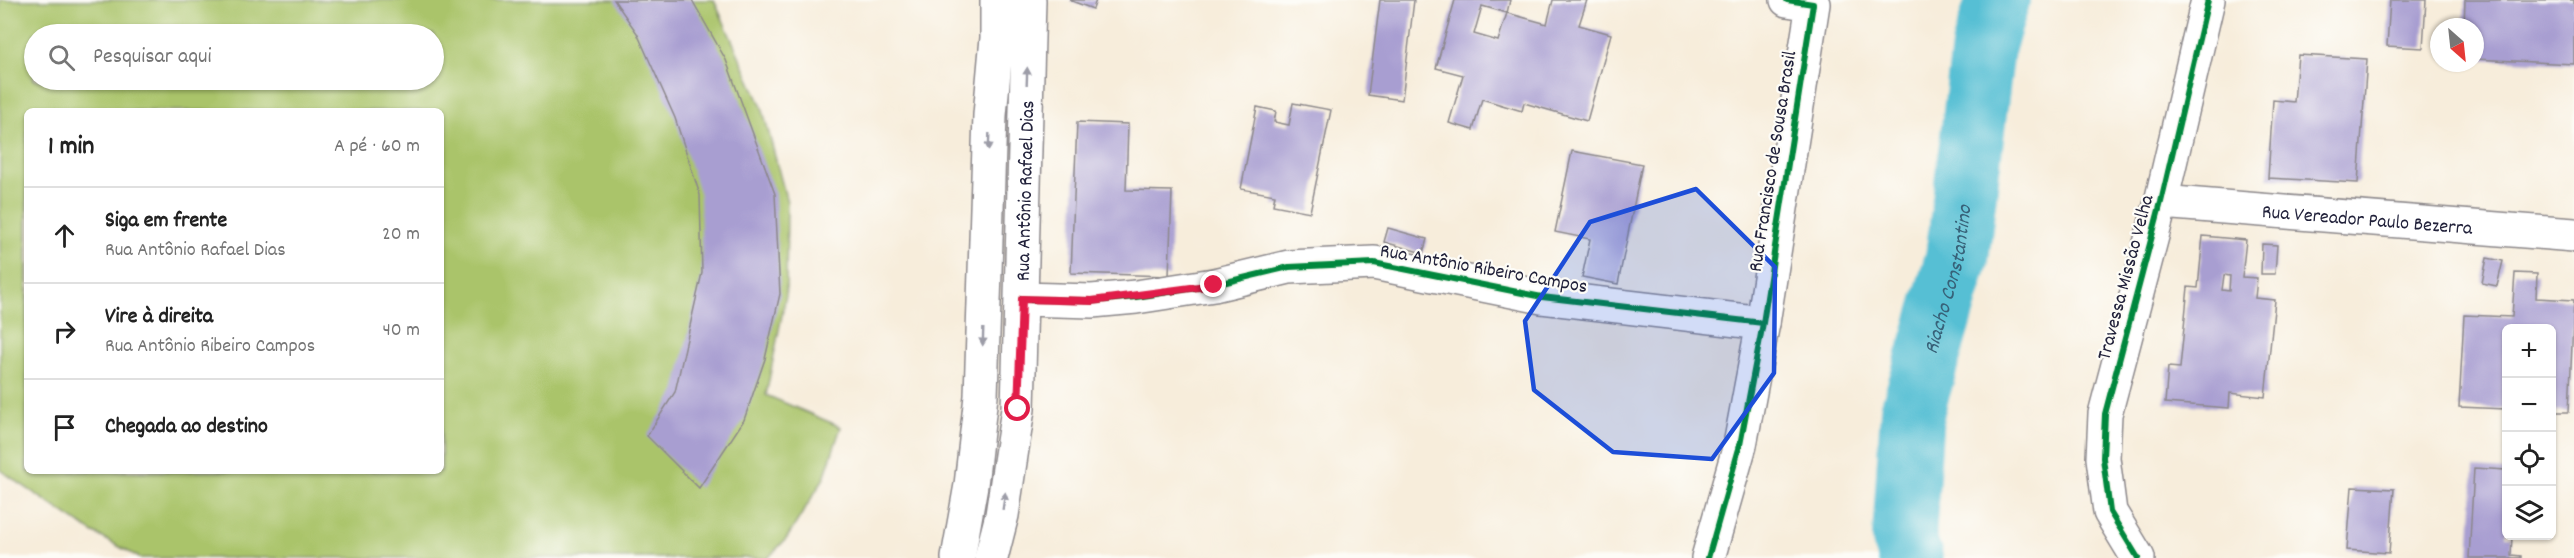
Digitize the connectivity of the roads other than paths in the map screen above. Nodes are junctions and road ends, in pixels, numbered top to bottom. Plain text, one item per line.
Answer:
1 (998, 0) edge
2 (1029, 0) edge
3 (2208, 0) edge
4 (1800, 2) edge
5 (1023, 183) junction
6 (988, 184) junction
7 (2161, 202) junction
8 (2574, 235) edge
9 (1022, 299) junction
10 (1763, 323) junction
11 (958, 558) edge
12 (991, 558) edge
13 (1708, 558) edge
14 (2138, 558) edge

1 -> 6 street, Rua Antônio Rafael Dias
5 -> 2 street, Rua Antônio Rafael Dias
3 - 7 street, Travessa Missão Velha
4 - 10 street, Rua Francisco de Sousa Brasil
5 - 6 street
5 - 9 street, Rua Antônio Rafael Dias
6 -> 11 street, Rua Antônio Rafael Dias
7 - 8 street, Rua Vereador Paulo Bezerra
7 - 14 street, Travessa Missão Velha
9 - 10 street, Rua Antônio Ribeiro Campos
12 -> 9 street, Rua Antônio Rafael Dias
10 - 13 street, Rua Francisco de Sousa Brasil

